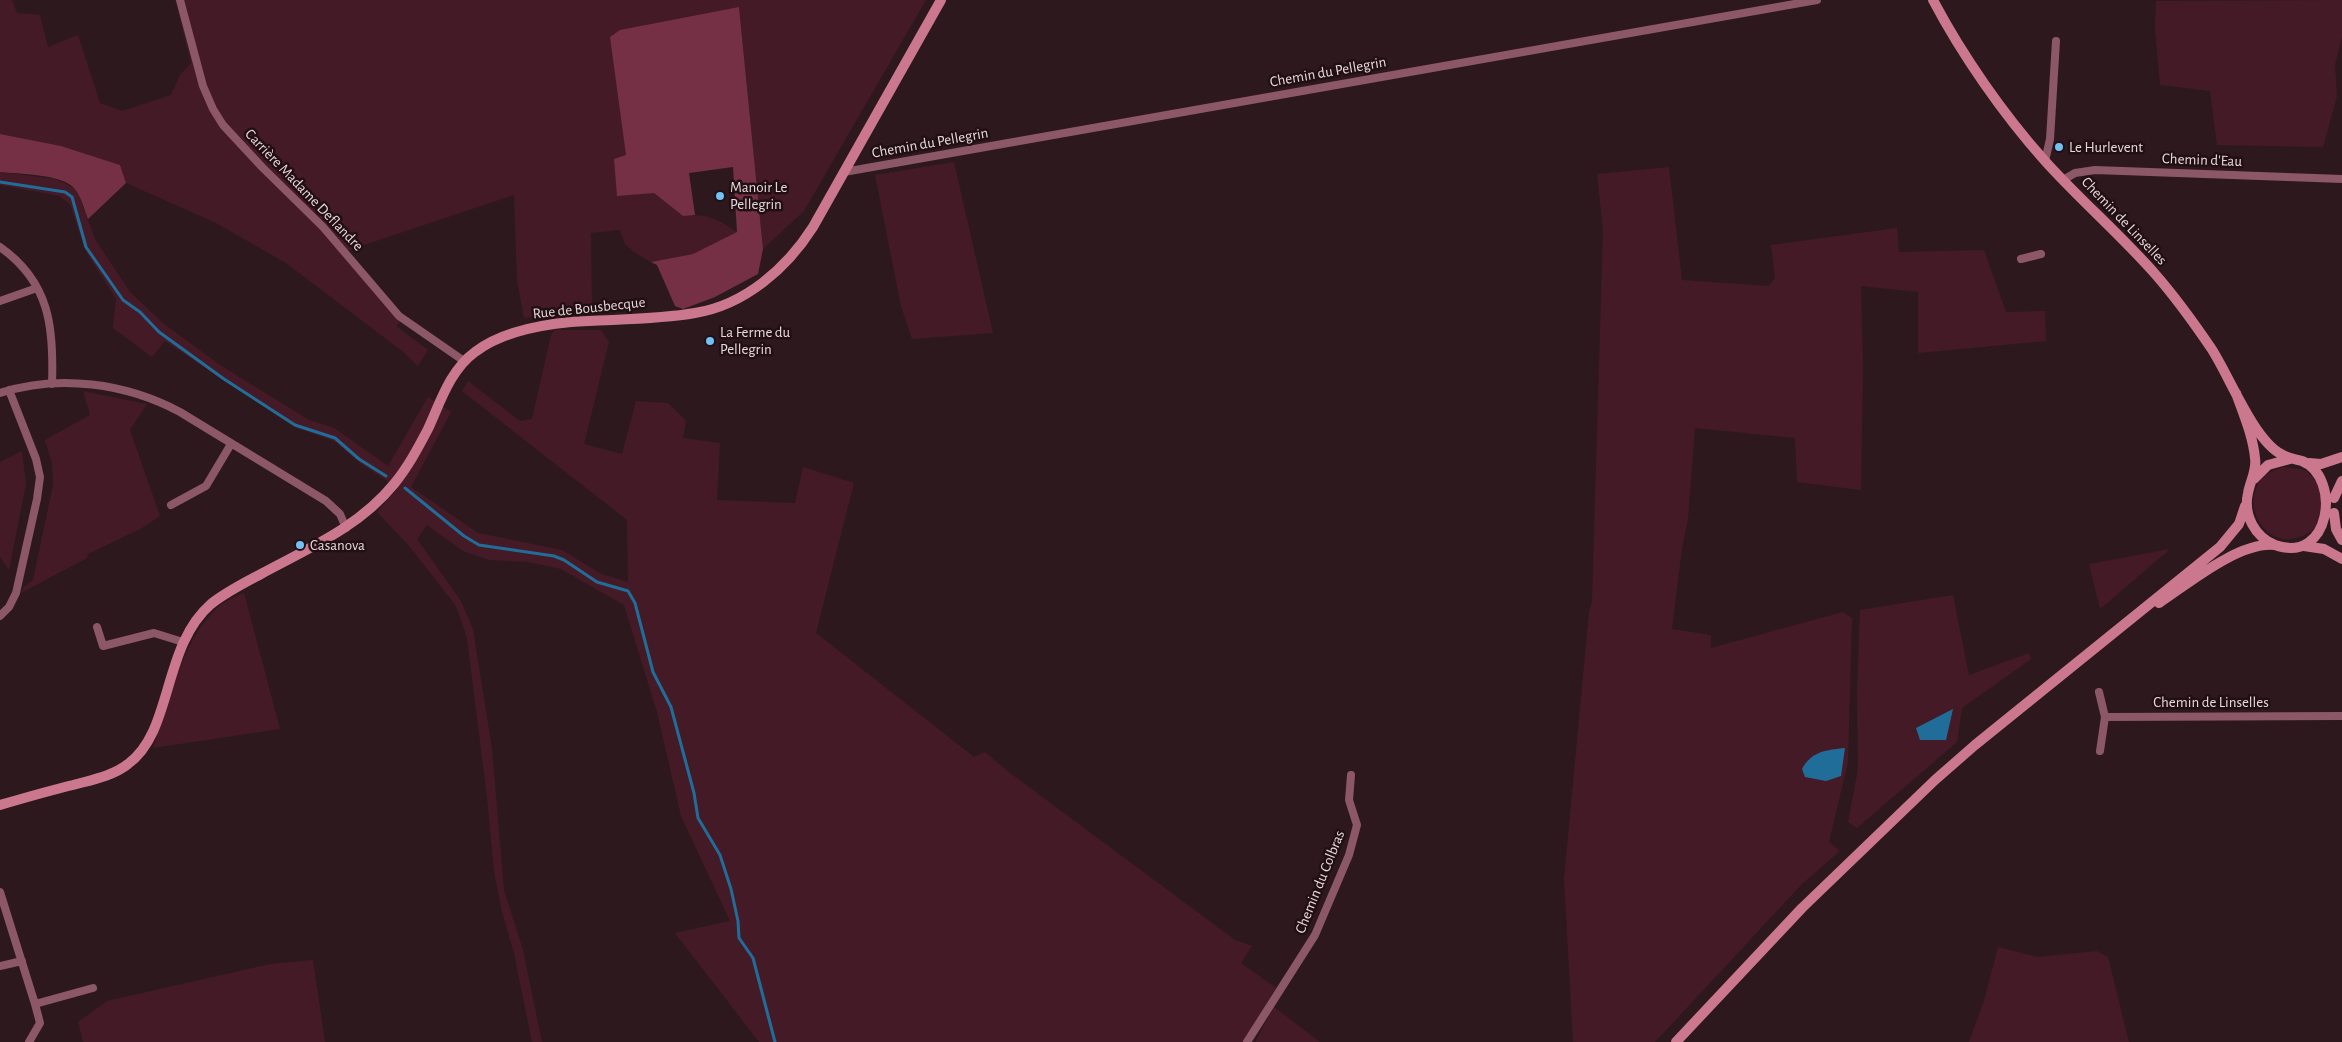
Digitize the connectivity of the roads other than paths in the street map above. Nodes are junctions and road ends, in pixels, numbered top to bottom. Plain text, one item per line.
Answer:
1 (180, 0) edge
2 (941, 0) edge
3 (1817, 0) edge
4 (1933, 0) edge
5 (2056, 41) dead end
6 (2045, 161) junction
7 (844, 172) junction
8 (2342, 179) edge
9 (2063, 180) junction
10 (0, 247) edge
11 (2041, 254) dead end
12 (2021, 259) dead end
13 (37, 288) junction
14 (0, 301) edge
15 (464, 361) junction
16 (52, 384) junction
17 (9, 390) junction
18 (2236, 392) junction
19 (0, 393) edge
20 (231, 444) junction
21 (2342, 457) edge
22 (2301, 461) junction
23 (2252, 481) junction
24 (2342, 481) edge
25 (2247, 496) junction
26 (2334, 498) junction
27 (170, 505) dead end
28 (2334, 512) junction
29 (346, 528) junction
30 (2342, 540) edge
31 (2279, 546) junction
32 (2300, 546) junction
33 (2342, 559) edge
34 (0, 616) edge
35 (2124, 625) junction
36 (97, 627) dead end
37 (182, 642) junction
38 (2099, 692) dead end
39 (2342, 716) edge
40 (2105, 717) junction
41 (2100, 751) dead end
42 (1351, 775) dead end
43 (0, 804) edge
44 (0, 892) edge
45 (22, 960) junction
46 (0, 966) edge
47 (93, 988) dead end
48 (35, 1004) junction
49 (29, 1042) edge
50 (1247, 1042) edge
51 (1676, 1042) edge

1 - 15 street, Carrière Madame Deflandre
2 - 7 street, Rue de Bousbecque
3 - 7 street, Chemin du Pellegrin
4 - 6 street, Chemin de Linselles
5 - 6 street
6 - 9 street, Chemin de Linselles
7 - 15 street, Rue de Bousbecque
8 - 9 street, Chemin d'Eau
9 - 18 street, Chemin de Linselles
10 - 13 street
11 - 12 street
13 - 14 street
13 - 16 street
15 - 29 street, Rue de Bousbecque
16 - 17 street
16 - 20 street
17 - 19 street
17 - 34 street
18 - 22 street
18 - 23 street
20 - 27 street
20 - 29 street
21 - 22 street
22 - 23 street
22 - 26 street
23 - 25 street
24 - 26 street
25 - 31 street
25 - 35 street
26 - 28 street
28 - 30 street
28 - 32 street
29 - 37 street, Rue de Bousbecque
31 - 32 street
31 - 35 street
32 - 33 street
35 - 51 street
36 - 37 street
37 - 43 street, Rue de Bousbecque
38 - 40 street
39 - 40 street, Chemin de Linselles
40 - 41 street
42 - 50 street, Chemin du Colbras
44 - 45 street
45 - 46 street
45 - 48 street
47 - 48 street
48 - 49 street

